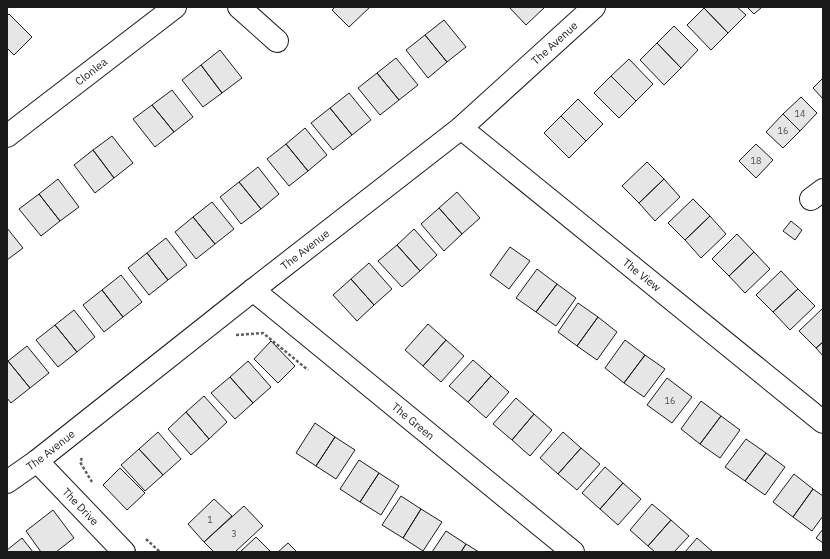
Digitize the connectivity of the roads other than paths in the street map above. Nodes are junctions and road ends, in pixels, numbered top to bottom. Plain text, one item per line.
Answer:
1 (175, 7) edge
2 (239, 7) edge
3 (594, 7) edge
4 (277, 41) dead end
5 (461, 128) junction
6 (7, 136) edge
7 (253, 290) junction
8 (823, 422) edge
9 (37, 461) junction
10 (7, 482) edge
11 (124, 552) edge
12 (573, 552) edge

1 - 6 street, Clonlea
2 - 4 street
3 - 5 street, The Avenue
5 - 7 street, The Avenue
5 - 8 street, The View
7 - 9 street, The Avenue
7 - 12 street, The Green
9 - 10 street, The Avenue
9 - 11 street, The Drive

